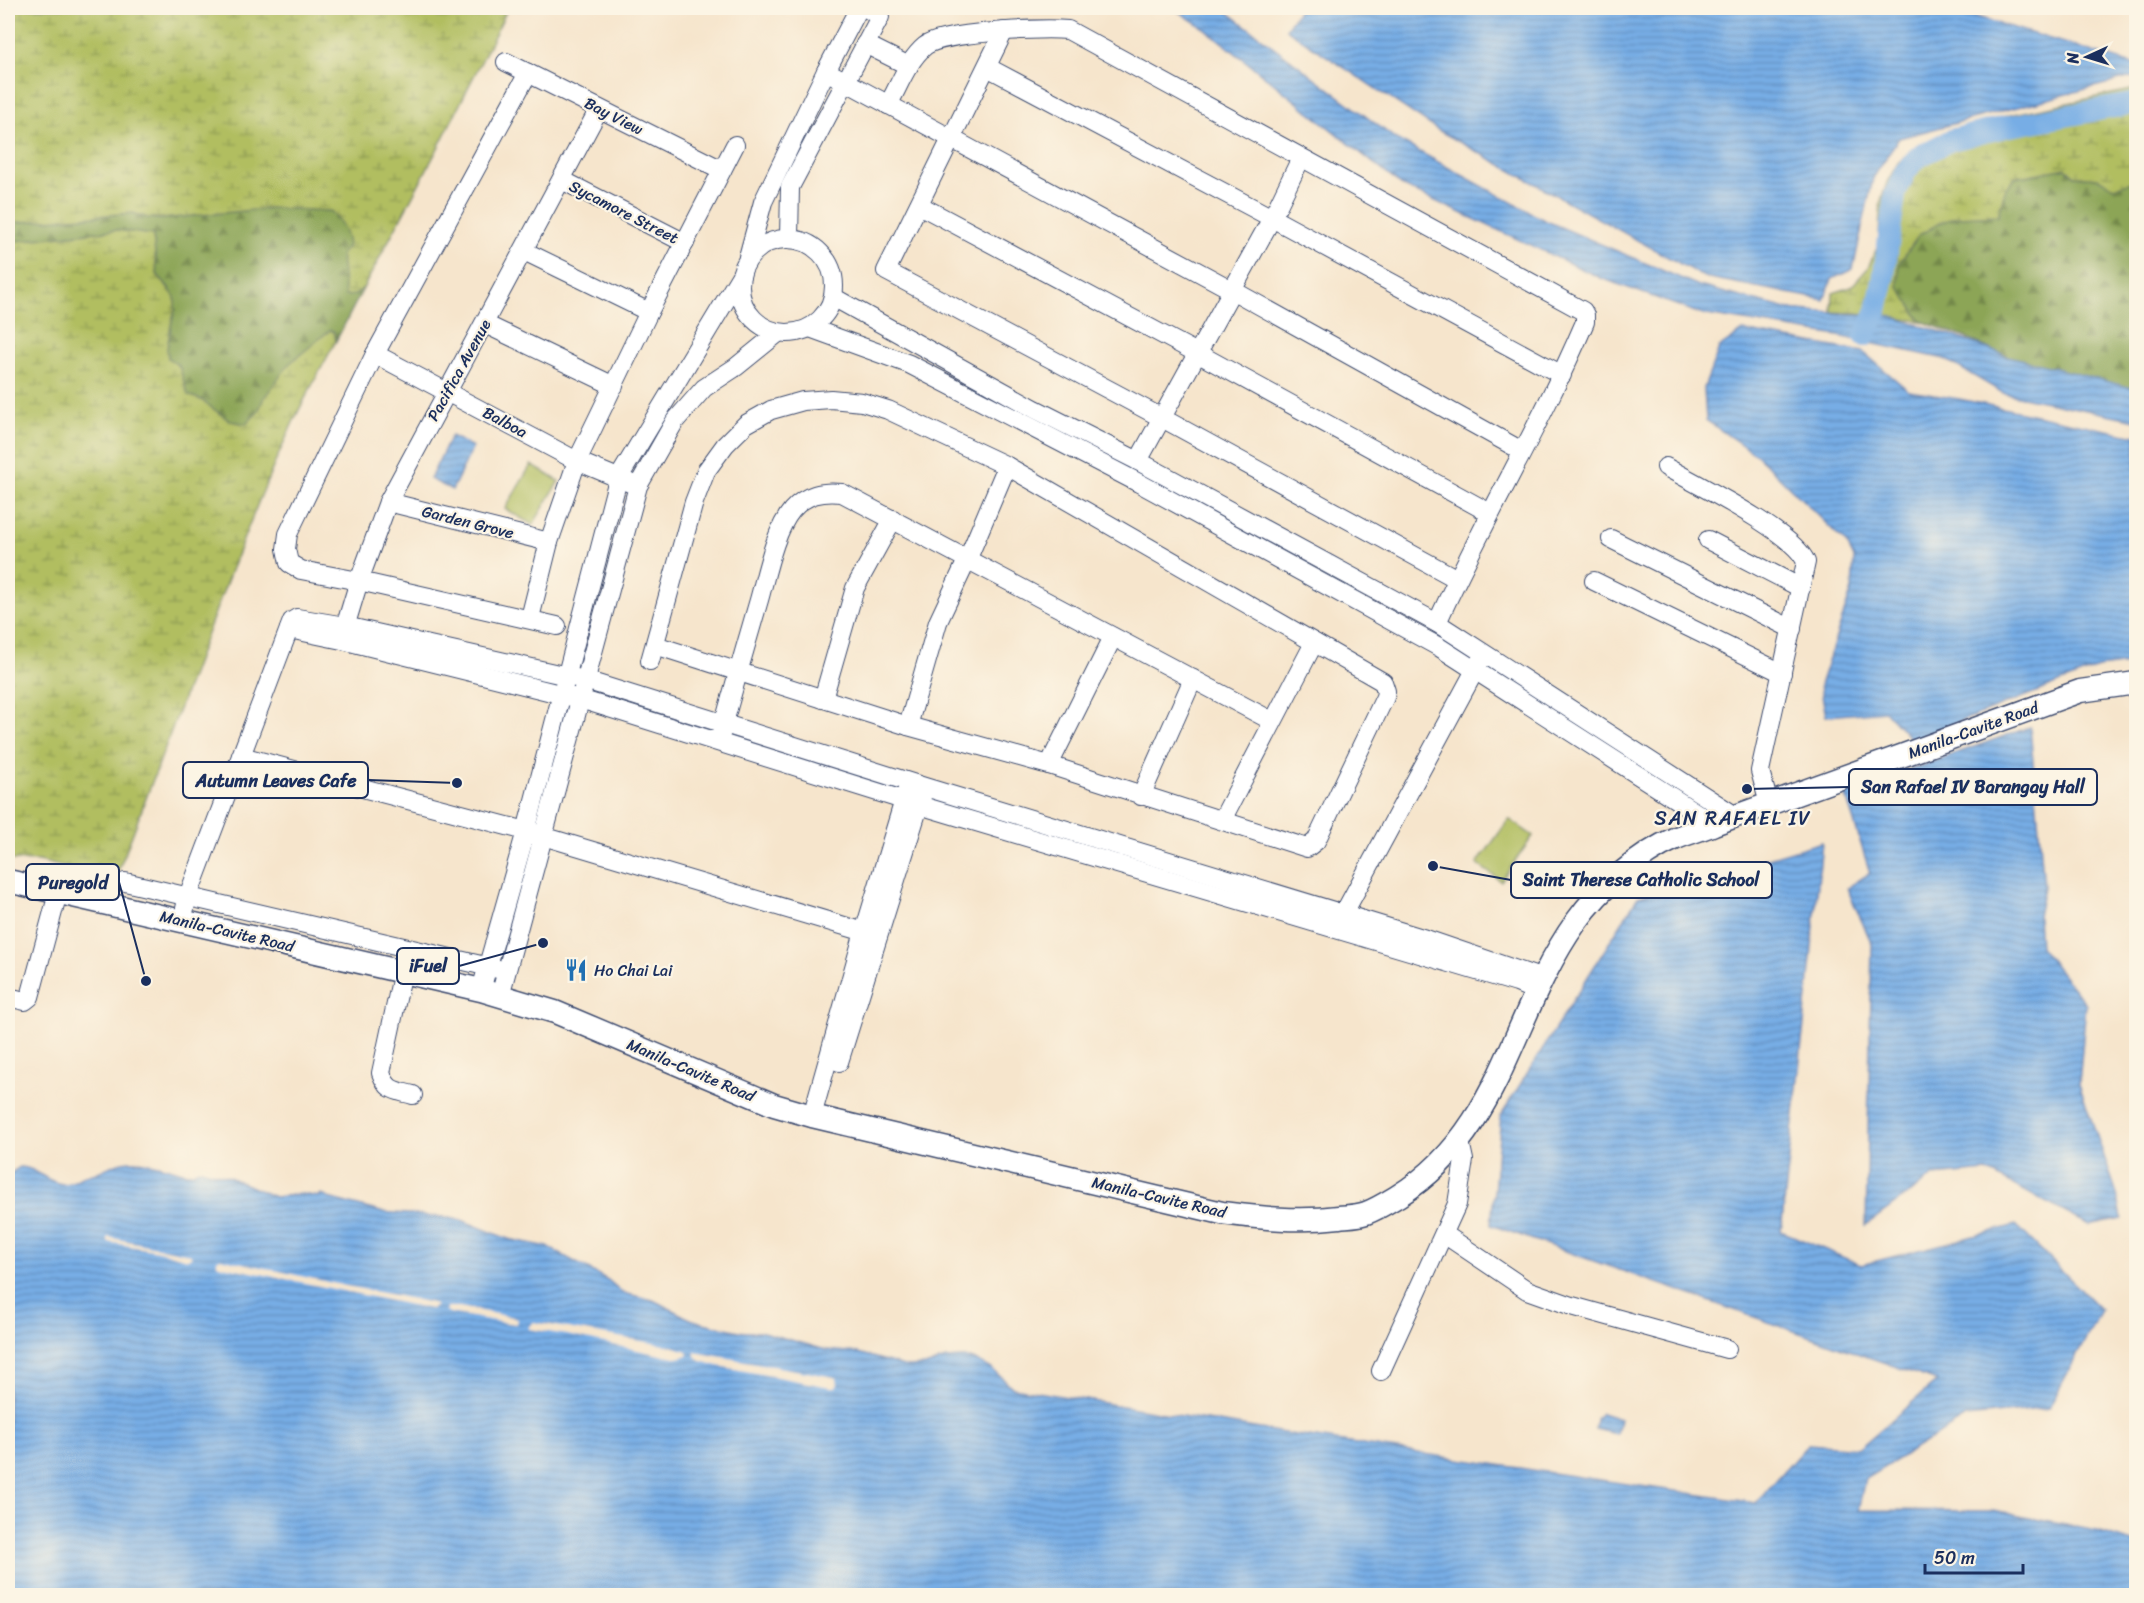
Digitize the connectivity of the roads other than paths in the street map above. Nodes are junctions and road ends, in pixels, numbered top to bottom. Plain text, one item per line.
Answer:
1 (859, 8) edge
2 (866, 8) edge
3 (1004, 31) junction
4 (865, 44) junction
5 (506, 62) dead end
6 (909, 66) junction
7 (987, 67) junction
8 (826, 71) junction
9 (528, 73) junction
10 (845, 81) junction
11 (888, 105) junction
12 (599, 109) junction
13 (952, 139) junction
14 (735, 145) dead end
15 (1302, 158) junction
16 (722, 170) junction
17 (562, 180) junction
18 (919, 205) junction
19 (1272, 218) junction
20 (789, 238) junction
21 (685, 243) junction
22 (524, 251) junction
23 (744, 267) junction
24 (1232, 290) junction
25 (833, 297) junction
26 (649, 312) junction
27 (485, 324) junction
28 (810, 328) junction
29 (778, 333) junction
30 (1197, 353) junction
31 (375, 354) junction
32 (1562, 375) junction
33 (614, 386) junction
34 (447, 391) junction
35 (1031, 416) junction
36 (1162, 418) junction
37 (1522, 451) junction
38 (578, 461) junction
39 (1138, 461) junction
40 (1007, 466) junction
41 (1666, 467) dead end
42 (618, 479) junction
43 (638, 486) junction
44 (388, 502) junction
45 (1490, 513) junction
46 (893, 519) junction
47 (1611, 539) dead end
48 (1708, 540) dead end
49 (549, 542) junction
50 (968, 558) junction
51 (1457, 579) junction
52 (359, 581) junction
53 (1594, 581) dead end
54 (1801, 588) junction
55 (530, 618) junction
56 (1437, 623) junction
57 (556, 626) dead end
58 (1792, 629) junction
59 (344, 633) junction
60 (1113, 637) junction
61 (1314, 643) junction
62 (1485, 654) junction
63 (1474, 670) junction
64 (738, 673) junction
65 (1782, 673) junction
66 (567, 676) junction
67 (1192, 679) junction
68 (585, 680) junction
69 (2136, 683) edge
70 (562, 695) junction
71 (580, 699) junction
72 (822, 699) junction
73 (1272, 721) junction
74 (724, 724) junction
75 (908, 726) junction
76 (719, 742) junction
77 (241, 756) junction
78 (1049, 765) junction
79 (914, 794) junction
80 (1141, 796) junction
81 (1769, 804) junction
82 (1737, 817) junction
83 (1222, 820) junction
84 (1714, 824) junction
85 (526, 831) junction
86 (544, 837) junction
87 (8, 881) edge
88 (125, 882) dead end
89 (58, 893) junction
90 (188, 896) junction
91 (182, 921) junction
92 (1339, 921) junction
93 (871, 934) junction
94 (488, 966) junction
95 (403, 971) junction
96 (506, 971) junction
97 (1541, 985) junction
98 (490, 993) junction
99 (8, 997) edge
100 (412, 1095) dead end
101 (818, 1117) junction
102 (1460, 1142) junction
103 (1444, 1234) junction
104 (1727, 1349) dead end
105 (1381, 1371) dead end

1 - 8 street
2 - 4 street
3 - 6 street
3 - 7 street
3 - 15 street
4 - 6 street
4 - 10 street
5 - 9 street, Bay View
6 - 11 street
7 - 13 street
7 - 19 street
8 - 10 street
8 - 23 street
9 - 12 street, Bay View
9 - 31 street
10 - 11 street
10 - 20 street
11 - 13 street
12 - 16 street, Bay View
12 - 17 street, Pacifica Avenue
13 - 18 street
13 - 24 street
14 - 16 street
15 - 19 street
15 - 32 street
16 - 21 street
17 - 21 street, Sycamore Street
17 - 22 street, Pacifica Avenue
18 - 30 street
18 - 36 street
19 - 24 street
19 - 32 street
20 - 23 street
20 - 25 street
21 - 26 street
22 - 26 street
22 - 27 street, Pacifica Avenue
23 - 29 street
23 - 42 street
24 - 30 street
24 - 37 street
25 - 28 street
25 - 35 street
26 - 33 street
27 - 33 street
27 - 34 street, Pacifica Avenue
28 - 29 street
28 - 35 street
29 - 43 street
30 - 36 street
30 - 45 street
31 - 34 street, Balboa
31 - 52 street
32 - 37 street
33 - 38 street
34 - 38 street, Balboa
34 - 44 street, Pacifica Avenue
35 - 39 street
35 - 63 street
36 - 39 street
36 - 51 street
37 - 45 street
38 - 42 street, Balboa
38 - 49 street
39 - 56 street
40 - 50 street
40 - 61 street
40 - 64 street
41 - 54 street
42 - 43 street, Balboa
42 - 66 street
43 - 68 street
44 - 49 street, Garden Grove
44 - 52 street, Pacifica Avenue
45 - 51 street
46 - 50 street
46 - 64 street
46 - 72 street
47 - 58 street
48 - 54 street
49 - 55 street
50 - 60 street
50 - 75 street
51 - 56 street
52 - 55 street
52 - 59 street, Pacifica Avenue
53 - 65 street
54 - 58 street
55 - 57 street
56 - 62 street
58 - 65 street
59 - 66 street
59 - 70 street
59 - 77 street
60 - 67 street
60 - 78 street
61 - 73 street
61 - 83 street
62 - 63 street
62 - 82 street
63 - 84 street
63 - 92 street
64 - 72 street
64 - 74 street
65 - 81 street
66 - 68 street
66 - 70 street
67 - 73 street
67 - 80 street
68 - 71 street
68 - 74 street
69 - 81 main road, Manila-Cavite Road
70 - 71 street
70 - 85 street
71 - 76 street
71 - 86 street
72 - 75 street
73 - 83 street
74 - 76 street
74 - 79 street
75 - 78 street
76 - 79 street
77 - 85 street
77 - 90 street
78 - 80 street
79 - 92 street
79 - 93 street
80 - 83 street
81 - 82 main road, Manila-Cavite Road
82 - 84 main road, Manila-Cavite Road
84 - 97 main road, Manila-Cavite Road
85 - 86 street
85 - 94 street
86 - 93 street
86 - 96 street
87 - 89 main road, Manila-Cavite Road
88 - 90 street
89 - 91 main road, Manila-Cavite Road
89 - 99 street
90 - 91 street
90 - 94 street
91 - 95 main road, Manila-Cavite Road
92 - 97 street
93 - 101 street
94 - 96 street
94 - 98 street
95 - 98 main road, Manila-Cavite Road
95 - 100 street
96 - 98 street
97 - 102 main road, Manila-Cavite Road
98 - 101 main road, Manila-Cavite Road
101 - 102 main road, Manila-Cavite Road
102 - 103 street
103 - 104 street
103 - 105 street

